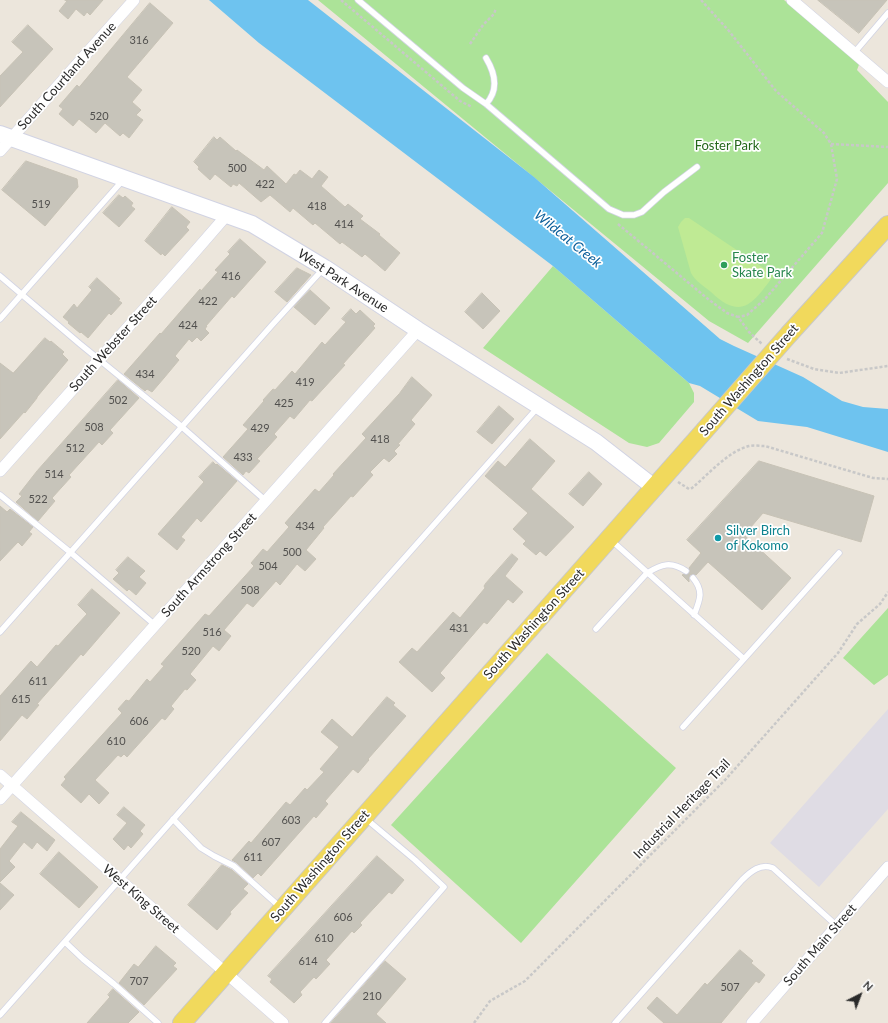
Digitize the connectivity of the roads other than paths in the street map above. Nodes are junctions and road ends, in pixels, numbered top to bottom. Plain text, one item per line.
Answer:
1 (134, 0) edge
2 (358, 0) edge
3 (792, 0) edge
4 (888, 13) edge
5 (854, 53) junction
6 (486, 58) dead end
7 (888, 82) edge
8 (486, 104) junction
9 (6, 136) edge
10 (0, 151) edge
11 (697, 166) dead end
12 (125, 178) junction
13 (226, 216) junction
14 (888, 225) edge
15 (324, 268) junction
16 (0, 276) edge
17 (22, 294) junction
18 (0, 318) edge
19 (418, 330) junction
20 (99, 359) junction
21 (539, 406) junction
22 (182, 427) junction
23 (0, 471) edge
24 (655, 488) junction
25 (0, 495) edge
26 (267, 501) junction
27 (610, 539) junction
28 (70, 552) junction
29 (839, 553) dead end
30 (686, 570) dead end
31 (647, 573) junction
32 (693, 578) dead end
33 (694, 615) junction
34 (155, 625) junction
35 (596, 629) dead end
36 (0, 632) edge
37 (744, 659) junction
38 (683, 727) dead end
39 (0, 775) edge
40 (13, 785) junction
41 (0, 799) edge
42 (363, 816) junction
43 (173, 819) junction
44 (888, 867) edge
45 (119, 880) junction
46 (283, 909) junction
47 (837, 926) junction
48 (65, 942) junction
49 (226, 973) junction
50 (0, 1015) edge
51 (158, 1023) edge
52 (182, 1023) edge
53 (283, 1023) edge
54 (325, 1023) edge
55 (616, 1023) edge
56 (752, 1023) edge

1 - 9 street, South Courtland Avenue
2 - 8 lane
3 - 5 street
4 - 5 lane
5 - 7 street
6 - 8 lane
8 - 11 lane
9 - 10 street, South Courtland Avenue
9 - 12 main road, West Park Avenue
12 - 13 main road, West Park Avenue
12 - 17 lane
13 - 15 main road, West Park Avenue
13 - 20 street, South Webster Street
14 - 24 main road, South Washington Street, bridge
15 - 19 main road, West Park Avenue
15 - 22 lane
16 - 17 lane
17 - 18 lane
17 - 20 lane
19 - 21 main road, West Park Avenue
19 - 26 street, South Armstrong Street
20 - 22 lane
20 - 23 street, South Webster Street
21 - 24 main road, West Park Avenue
21 - 43 lane
22 - 26 lane
22 - 28 lane
24 - 27 main road, South Washington Street
25 - 28 lane
26 - 34 street, South Armstrong Street
27 - 31 lane
27 - 42 main road, South Washington Street
28 - 34 lane
28 - 36 lane
29 - 37 lane
30 - 31 lane
31 - 33 lane
31 - 35 lane
32 - 33 lane
33 - 37 lane
34 - 40 street, South Armstrong Street
37 - 38 lane
39 - 40 street, West King Street
40 - 41 street, South Armstrong Street
40 - 45 street, West King Street
42 - 46 main road, South Washington Street
42 - 54 lane
43 - 45 lane
43 - 46 lane
44 - 47 street, South Main Street
45 - 48 lane
45 - 49 street, West King Street
46 - 49 main road, South Washington Street
47 - 55 lane
47 - 56 street, South Main Street
48 - 50 lane
48 - 51 lane
49 - 52 main road, South Washington Street
49 - 53 street, West King Street

